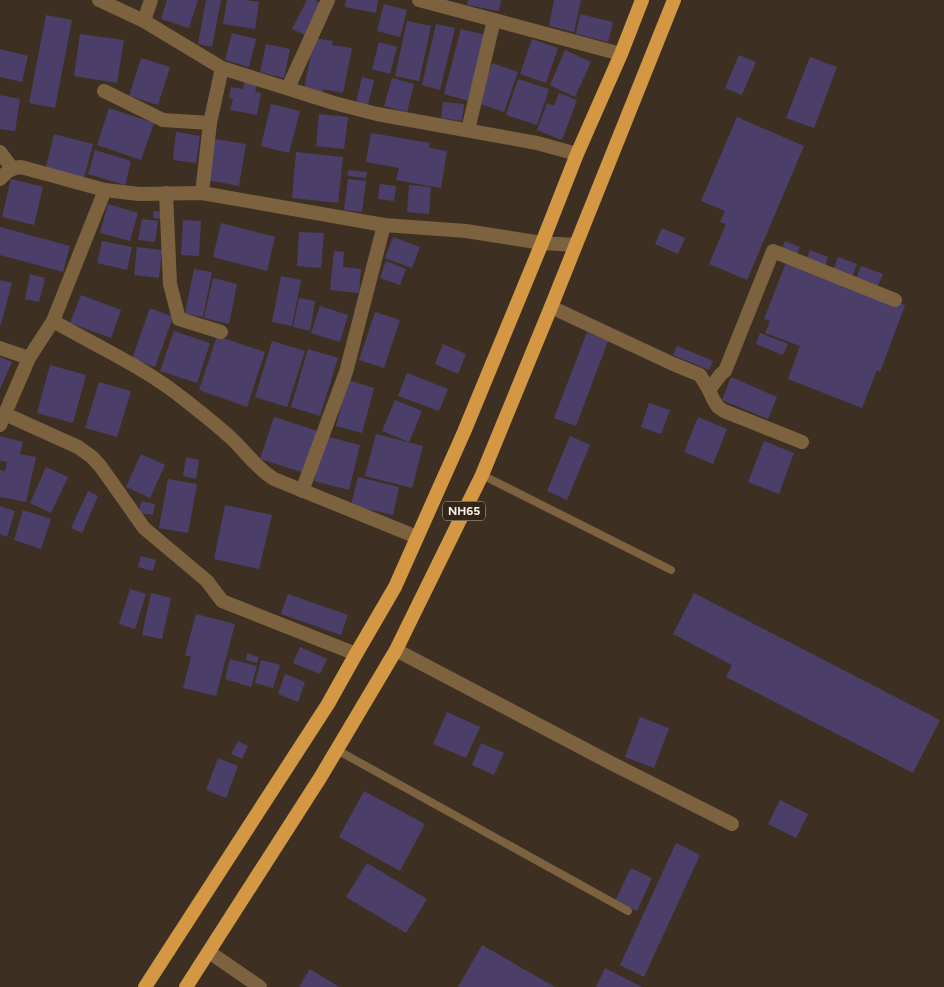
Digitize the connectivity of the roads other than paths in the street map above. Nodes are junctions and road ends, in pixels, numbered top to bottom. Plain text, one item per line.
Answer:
1 (99, 0) edge
2 (151, 0) edge
3 (328, 0) edge
4 (419, 0) edge
5 (642, 0) edge
6 (674, 0) edge
7 (460, 5) edge
8 (494, 20) junction
9 (144, 21) junction
10 (621, 54) junction
11 (222, 68) junction
12 (288, 88) junction
13 (104, 91) dead end
14 (210, 123) junction
15 (468, 130) junction
16 (0, 152) edge
17 (577, 154) junction
18 (12, 168) junction
19 (0, 179) edge
20 (105, 190) junction
21 (166, 193) junction
22 (202, 193) junction
23 (384, 225) junction
24 (542, 243) junction
25 (576, 245) junction
26 (895, 300) dead end
27 (551, 307) junction
28 (53, 321) junction
29 (221, 332) dead end
30 (0, 348) edge
31 (29, 358) junction
32 (709, 390) junction
33 (3, 419) edge
34 (802, 442) dead end
35 (482, 475) junction
36 (302, 491) junction
37 (417, 537) junction
38 (672, 570) dead end
39 (396, 650) junction
40 (356, 654) junction
41 (337, 750) junction
42 (732, 824) dead end
43 (628, 911) dead end
44 (209, 952) junction
45 (145, 987) edge
46 (186, 987) edge
47 (260, 987) edge

1 - 9 street
2 - 9 street
3 - 12 street
4 - 7 street
5 - 10 highway, NH65
6 - 25 highway, NH65
7 - 8 street
8 - 10 street
8 - 15 street
9 - 11 street
10 - 17 highway, NH65
11 - 12 street
11 - 14 street
12 - 15 street
13 - 14 street
14 - 22 street
15 - 17 street
16 - 18 street
17 - 24 highway, NH65
18 - 19 street
18 - 20 street
20 - 21 street
20 - 28 street
21 - 22 street
21 - 29 street
22 - 23 street
23 - 24 street
23 - 36 street
24 - 25 street
24 - 37 highway, NH65
25 - 27 highway, NH65
26 - 32 street
27 - 32 street
27 - 35 highway, NH65
28 - 31 street
28 - 36 street
30 - 31 street
31 - 33 street
32 - 34 street
33 - 40 street
35 - 38 lane
35 - 39 highway, NH65
36 - 37 street
37 - 40 highway, NH65
39 - 41 highway, NH65
39 - 42 street
40 - 45 highway, NH65
41 - 43 lane
41 - 44 highway, NH65
44 - 46 highway, NH65
44 - 47 street

